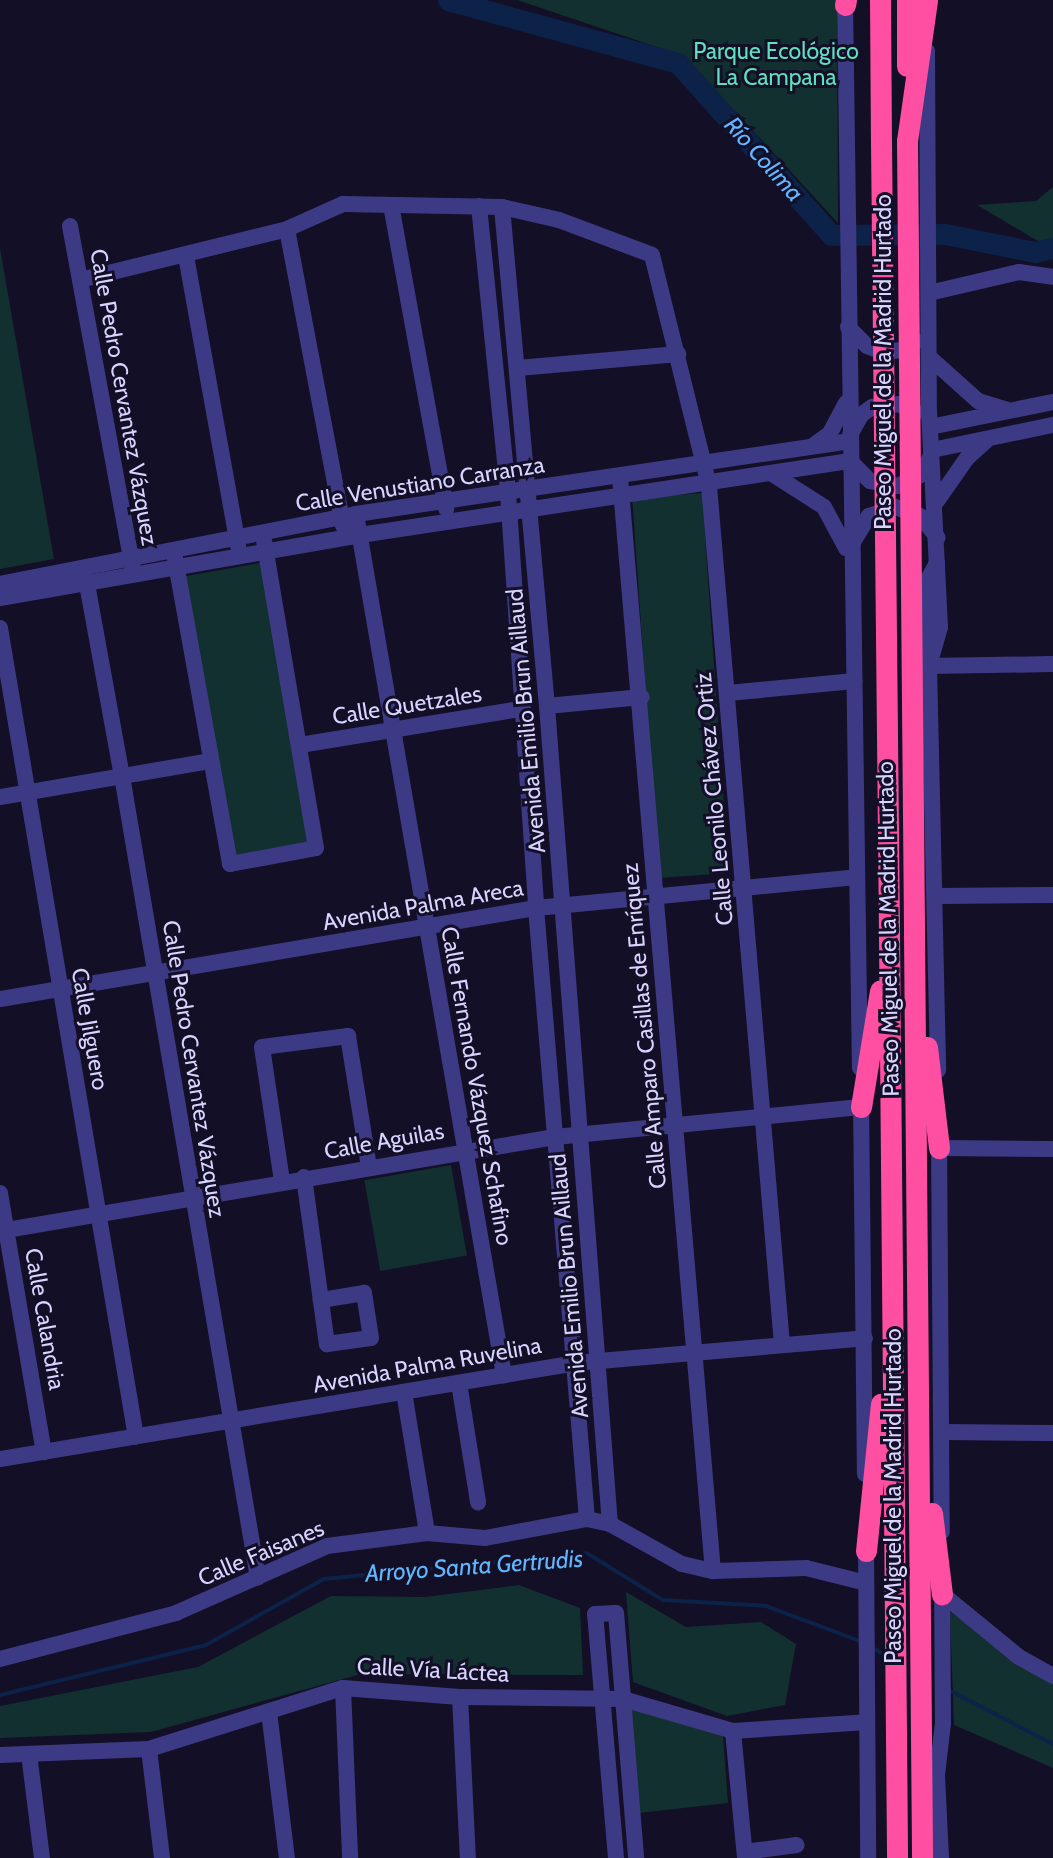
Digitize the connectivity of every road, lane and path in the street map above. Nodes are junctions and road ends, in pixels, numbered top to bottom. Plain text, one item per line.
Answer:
1 (880, 0) edge
2 (906, 0) edge
3 (927, 0) edge
4 (845, 2) edge
5 (907, 141) junction
6 (391, 205) junction
7 (479, 206) junction
8 (502, 206) junction
9 (70, 226) dead end
10 (287, 229) junction
11 (186, 256) junction
12 (1053, 277) edge
13 (80, 280) junction
14 (929, 293) junction
15 (929, 319) junction
16 (848, 327) junction
17 (678, 354) junction
18 (929, 357) junction
19 (518, 368) junction
20 (848, 394) junction
21 (1053, 402) edge
22 (1009, 411) junction
23 (1053, 425) edge
24 (930, 427) junction
25 (988, 439) junction
26 (849, 441) junction
27 (808, 449) junction
28 (932, 450) junction
29 (850, 461) junction
30 (705, 465) junction
31 (774, 475) junction
32 (620, 478) junction
33 (709, 486) junction
34 (529, 490) junction
35 (508, 493) junction
36 (622, 497) junction
37 (445, 501) junction
38 (937, 501) junction
39 (531, 510) junction
40 (509, 513) junction
41 (349, 515) junction
42 (447, 522) junction
43 (262, 532) junction
44 (352, 536) junction
45 (237, 537) junction
46 (938, 538) junction
47 (173, 550) junction
48 (266, 551) junction
49 (240, 555) junction
50 (851, 555) junction
51 (177, 566) junction
52 (132, 567) junction
53 (78, 569) junction
54 (0, 584) edge
55 (87, 584) junction
56 (0, 598) edge
57 (0, 628) edge
58 (1053, 664) edge
59 (929, 666) junction
60 (854, 681) junction
61 (728, 693) junction
62 (642, 697) junction
63 (547, 706) junction
64 (521, 709) junction
65 (396, 730) junction
66 (300, 745) junction
67 (211, 761) junction
68 (122, 776) junction
69 (28, 792) junction
70 (0, 797) edge
71 (857, 877) junction
72 (746, 887) junction
73 (1053, 895) edge
74 (936, 896) junction
75 (656, 899) junction
76 (563, 906) junction
77 (536, 908) junction
78 (427, 927) junction
79 (889, 934) junction
80 (914, 934) junction
81 (156, 973) junction
82 (61, 989) junction
83 (0, 999) edge
84 (861, 1107) junction
85 (760, 1117) junction
86 (675, 1124) junction
87 (580, 1134) junction
88 (555, 1137) junction
89 (939, 1148) junction
90 (1053, 1149) edge
91 (463, 1151) junction
92 (369, 1167) junction
93 (304, 1177) junction
94 (282, 1181) junction
95 (0, 1193) edge
96 (191, 1196) junction
97 (98, 1213) junction
98 (3, 1230) edge
99 (892, 1294) junction
100 (321, 1300) dead end
101 (865, 1338) junction
102 (782, 1345) junction
103 (694, 1352) junction
104 (600, 1360) junction
105 (576, 1363) junction
106 (504, 1375) junction
107 (459, 1383) junction
108 (404, 1392) junction
109 (230, 1421) junction
110 (920, 1426) junction
111 (942, 1432) junction
112 (1053, 1433) edge
113 (136, 1437) junction
114 (44, 1452) junction
115 (0, 1459) edge
116 (478, 1502) dead end
117 (587, 1519) junction
118 (610, 1524) junction
119 (427, 1532) junction
120 (866, 1551) junction
121 (713, 1571) junction
122 (258, 1578) junction
123 (866, 1583) junction
124 (942, 1594) junction
125 (0, 1659) edge
126 (1053, 1676) edge
127 (343, 1688) junction
128 (460, 1697) junction
129 (603, 1698) junction
130 (623, 1699) junction
131 (269, 1712) junction
132 (867, 1722) junction
133 (733, 1731) junction
134 (149, 1749) junction
135 (29, 1754) junction
136 (0, 1755) edge
137 (797, 1845) dead end
138 (745, 1855) edge
139 (41, 1858) edge
140 (162, 1858) edge
141 (287, 1858) edge
142 (350, 1858) edge
143 (468, 1858) edge
144 (616, 1858) edge
145 (636, 1858) edge
146 (868, 1858) edge
147 (897, 1858) edge
148 (922, 1858) edge
149 (941, 1858) edge

1 - 79 highway, Paseo Miguel de la Madrid Hurtado, bridge
2 - 5 highway, Paseo Miguel de la Madrid Hurtado
3 - 5 highway
3 - 14 street
4 - 16 street
5 - 80 highway, Paseo Miguel de la Madrid Hurtado, bridge
6 - 7 street
6 - 10 street
6 - 37 street
7 - 8 street
7 - 35 street, Avenida Emilio Brun Aillaud
8 - 17 street, Calle Leonilo Chávez Ortiz
8 - 19 street, Avenida Emilio Brun Aillaud
9 - 13 street, Calle Pedro Cervantez Vázquez
10 - 11 street
10 - 41 street, Calle Fernando Vázquez Schafino
11 - 13 street
11 - 45 street
12 - 14 street
13 - 52 street, Calle Pedro Cervantez Vázquez
14 - 15 street
15 - 16 street
15 - 18 street
16 - 20 street
17 - 19 street
17 - 30 street, Calle Leonilo Chávez Ortiz
18 - 22 street
18 - 24 street
19 - 34 street, Avenida Emilio Brun Aillaud
20 - 26 street
20 - 27 street
21 - 22 street
22 - 24 street
23 - 25 street
24 - 26 street
24 - 28 street
25 - 28 street
25 - 38 street
26 - 27 street, Calle Venustiano Carranza
26 - 29 street
27 - 30 street, Calle Venustiano Carranza
28 - 29 street
28 - 38 street
29 - 31 street, Calle Venustiano Carranza
29 - 50 street
30 - 32 street, Calle Venustiano Carranza
30 - 33 street, Calle Leonilo Chávez Ortiz
31 - 33 street, Calle Venustiano Carranza
31 - 50 street
32 - 34 street, Calle Venustiano Carranza
32 - 36 street, Calle Amparo Casillas de Enríquez
33 - 36 street, Calle Venustiano Carranza
33 - 61 street, Calle Leonilo Chávez Ortiz
34 - 35 street, Calle Venustiano Carranza
34 - 39 street, Avenida Emilio Brun Aillaud
35 - 37 street, Calle Venustiano Carranza
35 - 40 street, Avenida Emilio Brun Aillaud
36 - 39 street, Calle Venustiano Carranza
36 - 62 street, Calle Amparo Casillas de Enríquez
37 - 41 street, Calle Venustiano Carranza
37 - 42 street
38 - 46 street
39 - 40 street, Calle Venustiano Carranza
39 - 63 street, Avenida Emilio Brun Aillaud
40 - 42 street, Calle Venustiano Carranza
40 - 64 street, Avenida Emilio Brun Aillaud
41 - 43 street, Calle Venustiano Carranza
41 - 44 street, Calle Fernando Vázquez Schafino
42 - 44 street, Calle Venustiano Carranza
43 - 45 street, Calle Venustiano Carranza
43 - 48 street
44 - 48 street, Calle Venustiano Carranza
44 - 65 street, Calle Fernando Vázquez Schafino
45 - 47 street, Calle Venustiano Carranza
45 - 49 street
46 - 50 street
46 - 59 street
47 - 51 street
47 - 52 street, Calle Venustiano Carranza
48 - 49 street, Calle Venustiano Carranza
48 - 66 street
49 - 51 street, Calle Venustiano Carranza
50 - 60 street
51 - 52 street, Calle Venustiano Carranza
51 - 67 street
52 - 53 street, Calle Venustiano Carranza
52 - 55 street, Calle Venustiano Carranza
53 - 54 street, Calle Venustiano Carranza
53 - 55 street, Calle Pedro Cervantez Vázquez
55 - 56 street, Calle Venustiano Carranza
55 - 68 street, Calle Pedro Cervantez Vázquez
57 - 69 street, Calle Jilguero
58 - 59 street
59 - 74 street
60 - 61 street
60 - 71 street
61 - 72 street, Calle Leonilo Chávez Ortiz
62 - 63 street
62 - 75 street, Calle Amparo Casillas de Enríquez
63 - 76 street, Avenida Emilio Brun Aillaud
64 - 65 street, Calle Quetzales
64 - 77 street, Avenida Emilio Brun Aillaud
65 - 66 street, Calle Quetzales
65 - 78 street, Calle Fernando Vázquez Schafino
66 - 67 street
67 - 68 street
68 - 69 street
68 - 81 street, Calle Pedro Cervantez Vázquez
69 - 70 street
69 - 82 street, Calle Jilguero
71 - 72 street, Avenida Palma Areca
71 - 84 street
72 - 75 street, Avenida Palma Areca
72 - 85 street, Calle Leonilo Chávez Ortiz
73 - 74 street
74 - 89 street
75 - 76 street, Avenida Palma Areca
75 - 86 street, Calle Amparo Casillas de Enríquez
76 - 77 street, Avenida Palma Areca
76 - 87 street, Avenida Emilio Brun Aillaud
77 - 78 street, Avenida Palma Areca
77 - 88 street, Avenida Emilio Brun Aillaud
78 - 81 street, Avenida Palma Areca
78 - 91 street, Calle Fernando Vázquez Schafino
79 - 84 highway
79 - 99 highway, Paseo Miguel de la Madrid Hurtado
80 - 89 highway
80 - 110 highway, Paseo Miguel de la Madrid Hurtado
81 - 82 street, Avenida Palma Areca
81 - 96 street, Calle Pedro Cervantez Vázquez
82 - 83 street, Avenida Palma Areca
82 - 97 street, Calle Jilguero
84 - 85 street, Calle Aguilas
84 - 101 street
85 - 86 street, Calle Aguilas
85 - 102 street, Calle Leonilo Chávez Ortiz
86 - 87 street, Calle Aguilas
86 - 103 street, Calle Amparo Casillas de Enríquez
87 - 88 street, Calle Aguilas
87 - 104 street, Avenida Emilio Brun Aillaud
88 - 91 street, Calle Aguilas
88 - 105 street, Avenida Emilio Brun Aillaud
89 - 90 street
89 - 111 street
91 - 92 street, Calle Aguilas
91 - 106 street, Calle Fernando Vázquez Schafino
92 - 93 street, Calle Aguilas
92 - 94 street
93 - 94 street, Calle Aguilas
93 - 100 street
94 - 96 street, Calle Aguilas
95 - 98 street, Calle Calandria
96 - 97 street, Calle Aguilas
96 - 109 street, Calle Pedro Cervantez Vázquez
97 - 98 street, Calle Aguilas
97 - 113 street, Calle Jilguero
98 - 114 street, Calle Calandria
99 - 120 highway
99 - 147 highway, Paseo Miguel de la Madrid Hurtado
101 - 102 street, Avenida Palma Ruvelina
101 - 120 street
102 - 103 street, Avenida Palma Ruvelina
103 - 104 street, Avenida Palma Ruvelina
103 - 121 street, Calle Amparo Casillas de Enríquez
104 - 105 street, Avenida Palma Ruvelina
104 - 118 street, Avenida Emilio Brun Aillaud
105 - 106 street, Avenida Palma Ruvelina
105 - 117 street, Avenida Emilio Brun Aillaud
106 - 107 street, Avenida Palma Ruvelina
107 - 108 street, Avenida Palma Ruvelina
107 - 116 street
108 - 109 street, Avenida Palma Ruvelina
108 - 119 street
109 - 113 street, Avenida Palma Ruvelina
109 - 122 street, Calle Pedro Cervantez Vázquez
110 - 124 highway
110 - 148 highway, Paseo Miguel de la Madrid Hurtado
111 - 112 street
111 - 124 street
113 - 114 street, Avenida Palma Ruvelina
114 - 115 street, Avenida Palma Ruvelina
117 - 118 street, Calle Faisanes
117 - 119 street, Calle Faisanes
118 - 121 street, Calle Faisanes
119 - 122 street, Calle Faisanes
120 - 123 street
121 - 123 street, Calle Faisanes
122 - 125 street, Calle Faisanes
123 - 132 street
124 - 126 street
124 - 149 street
127 - 128 street, Calle Vía Láctea
127 - 131 street, Calle Vía Láctea
127 - 142 street
128 - 129 street, Calle Vía Láctea
128 - 143 street
129 - 130 street, Calle Vía Láctea
129 - 130 street
129 - 144 street
130 - 133 street, Calle Vía Láctea
130 - 145 street
131 - 134 street, Calle Vía Láctea
131 - 141 street
132 - 133 street, Calle Vía Láctea
132 - 146 street
133 - 138 street
134 - 135 street, Calle Vía Láctea
134 - 140 street
135 - 136 street, Calle Vía Láctea
135 - 139 street
137 - 138 street

